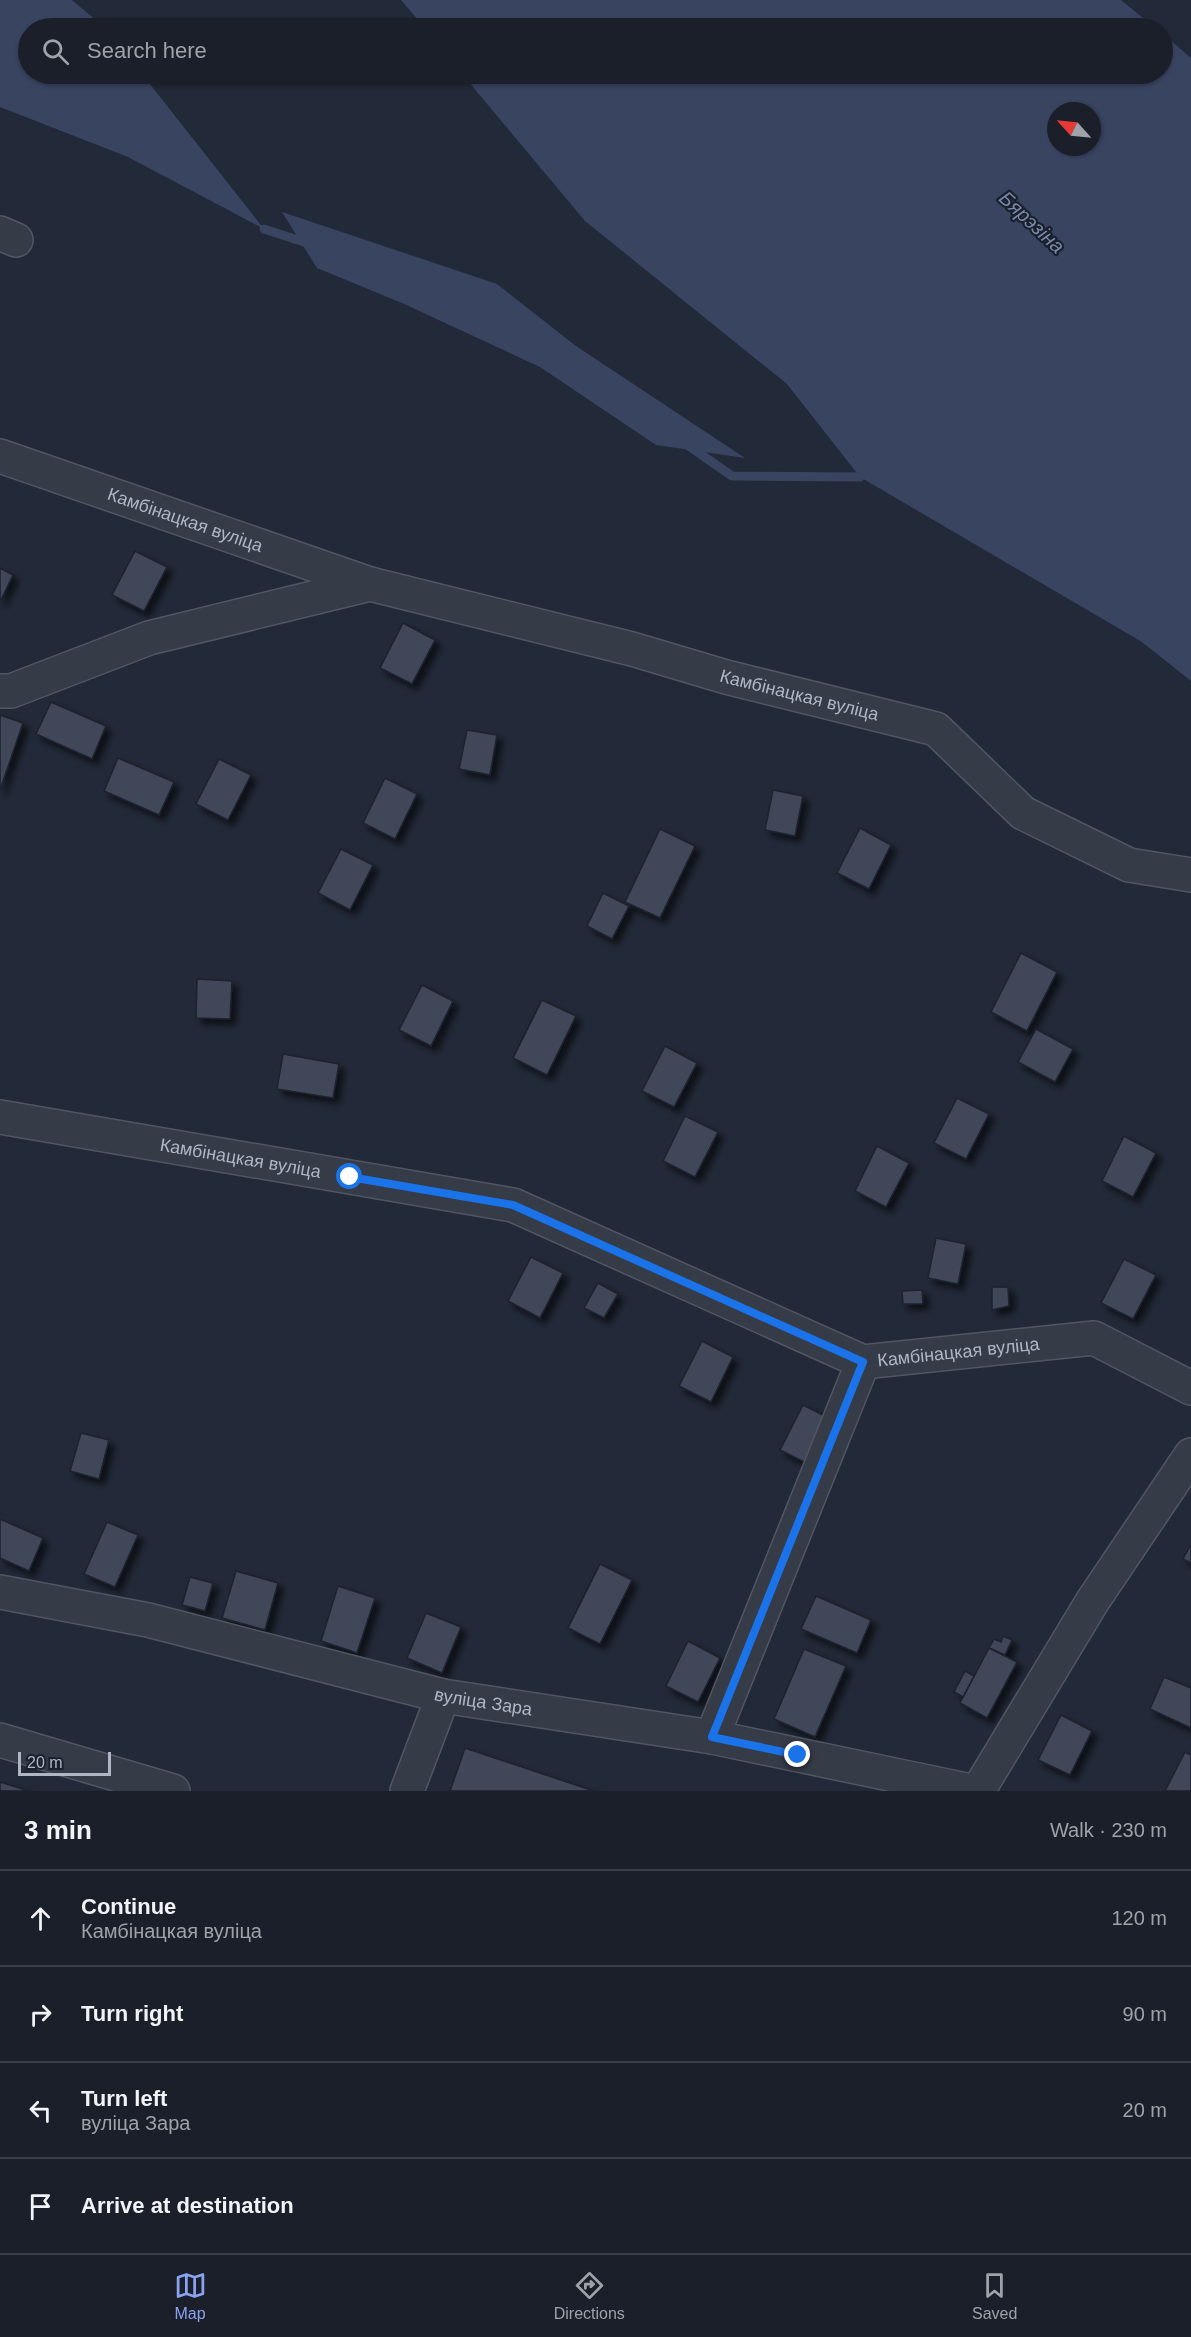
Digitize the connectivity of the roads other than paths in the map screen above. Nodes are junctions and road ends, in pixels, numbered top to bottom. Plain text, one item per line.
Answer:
1 (0, 456) edge
2 (370, 584) junction
3 (0, 691) edge
4 (1191, 875) edge
5 (0, 1117) edge
6 (863, 1362) junction
7 (1191, 1388) edge
8 (1191, 1455) edge
9 (0, 1592) edge
10 (443, 1696) junction
11 (712, 1737) junction
12 (0, 1740) edge
13 (173, 1791) edge
14 (407, 1791) edge
15 (971, 1791) edge
16 (978, 1791) edge

1 - 2 street, Камбінацкая вуліца
2 - 3 street, Камбінацкая вуліца
2 - 4 street, Камбінацкая вуліца
5 - 6 street, Камбінацкая вуліца
6 - 7 street, Камбінацкая вуліца
6 - 11 street
8 - 16 street
9 - 10 street, вуліца Зара
10 - 11 street, вуліца Зара
10 - 14 street
11 - 15 street, вуліца Зара
12 - 13 street

